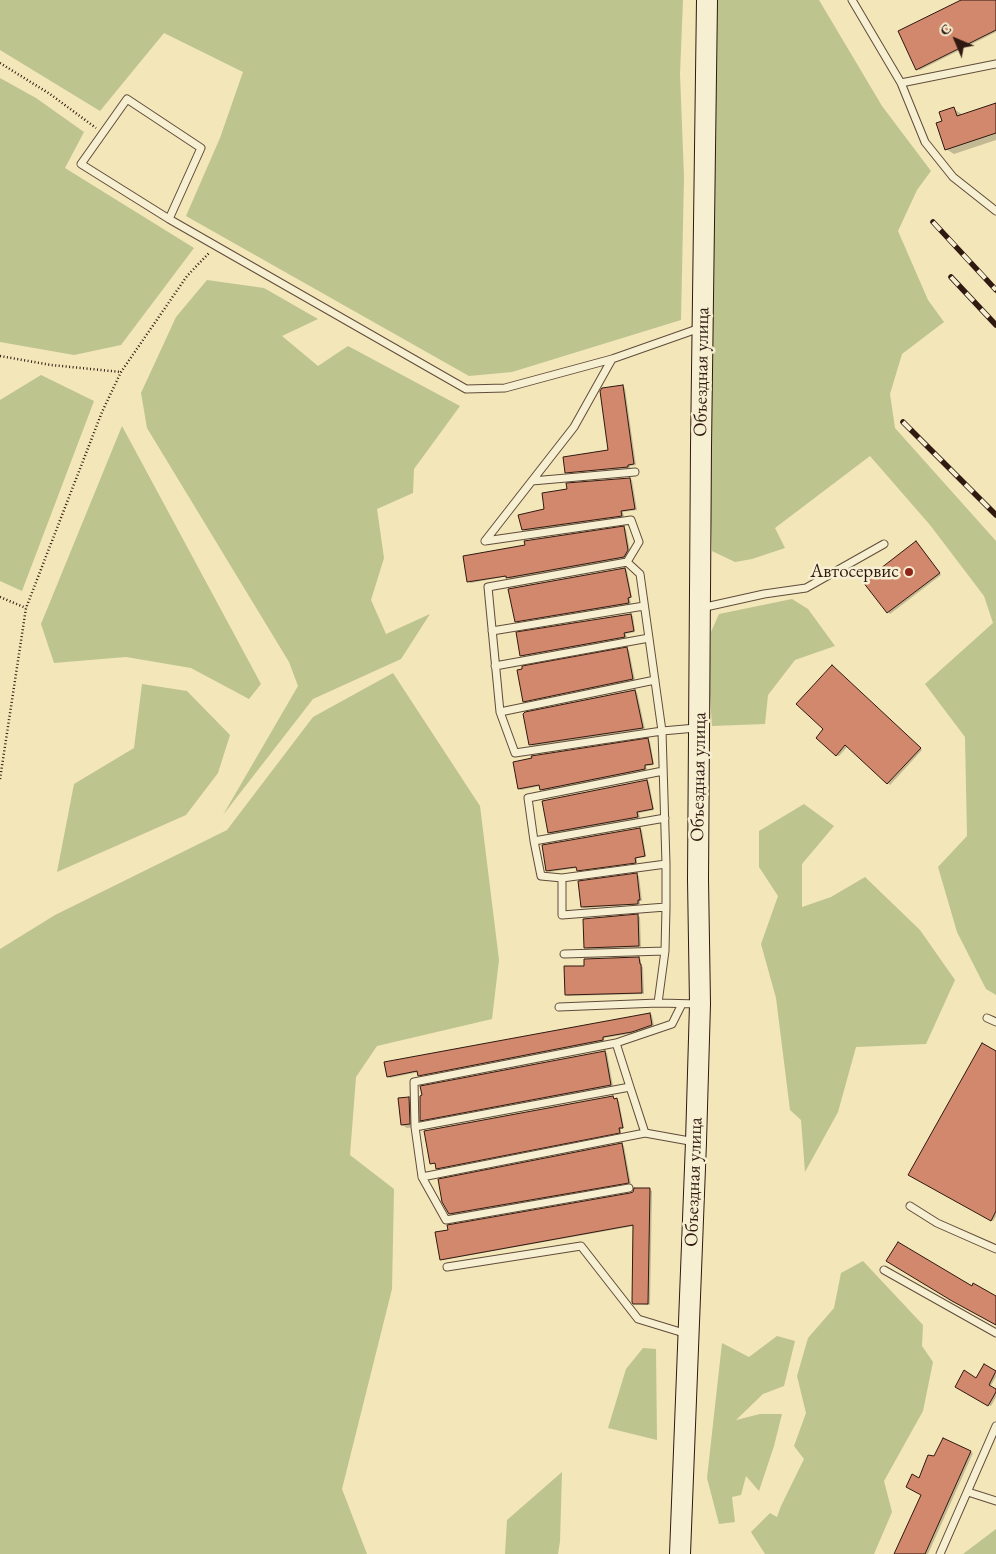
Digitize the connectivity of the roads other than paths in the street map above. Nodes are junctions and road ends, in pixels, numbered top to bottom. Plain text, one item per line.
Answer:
1 (706, 0) edge
2 (852, 0) edge
3 (996, 64) edge
4 (901, 83) junction
5 (996, 211) edge
6 (169, 219) junction
7 (702, 327) junction
8 (612, 359) junction
9 (635, 472) dead end
10 (532, 481) junction
11 (884, 544) dead end
12 (626, 562) junction
13 (644, 606) junction
14 (700, 608) junction
15 (492, 631) junction
16 (649, 638) junction
17 (495, 666) junction
18 (655, 680) junction
19 (500, 712) junction
20 (699, 728) junction
21 (662, 731) junction
22 (663, 771) junction
23 (665, 818) junction
24 (534, 841) junction
25 (666, 864) junction
26 (562, 878) junction
27 (666, 907) junction
28 (665, 951) junction
29 (564, 954) dead end
30 (658, 1003) junction
31 (691, 1004) junction
32 (559, 1007) dead end
33 (987, 1018) dead end
34 (996, 1022) edge
35 (616, 1043) junction
36 (630, 1087) junction
37 (415, 1127) junction
38 (645, 1132) junction
39 (696, 1142) junction
40 (422, 1177) junction
41 (629, 1188) dead end
42 (910, 1206) dead end
43 (996, 1249) edge
44 (447, 1267) dead end
45 (884, 1270) dead end
46 (996, 1333) edge
47 (688, 1334) junction
48 (996, 1426) edge
49 (968, 1492) junction
50 (996, 1500) edge
51 (680, 1554) edge
52 (940, 1554) edge

1 - 7 main road, Объездная улица
2 - 4 lane
3 - 4 lane
4 - 5 lane
6 - 6 lane
6 - 8 lane
7 - 8 lane
7 - 14 main road, Объездная улица
8 - 10 lane
9 - 10 lane
10 - 12 lane
11 - 14 lane
12 - 13 lane
12 - 15 lane
13 - 15 lane
13 - 16 lane
14 - 20 main road, Объездная улица
15 - 17 lane
16 - 17 lane
16 - 18 lane
17 - 19 lane
18 - 19 lane
18 - 21 lane
19 - 21 lane
20 - 21 lane
20 - 31 main road, Объездная улица
21 - 22 lane
22 - 23 lane
22 - 24 lane
23 - 24 lane
23 - 25 lane
24 - 26 lane
25 - 26 lane
25 - 27 lane
26 - 27 lane
27 - 28 lane
28 - 29 lane
28 - 30 lane
30 - 31 lane
30 - 32 lane
31 - 35 lane
31 - 39 main road, Объездная улица
33 - 34 lane
35 - 36 lane
35 - 37 lane
36 - 37 lane
36 - 38 lane
37 - 40 lane
38 - 39 lane
38 - 40 lane
39 - 47 main road, Объездная улица
40 - 41 lane
42 - 43 lane
44 - 47 lane
45 - 46 lane
47 - 51 main road, Объездная улица
48 - 49 lane
49 - 50 lane
49 - 52 lane

